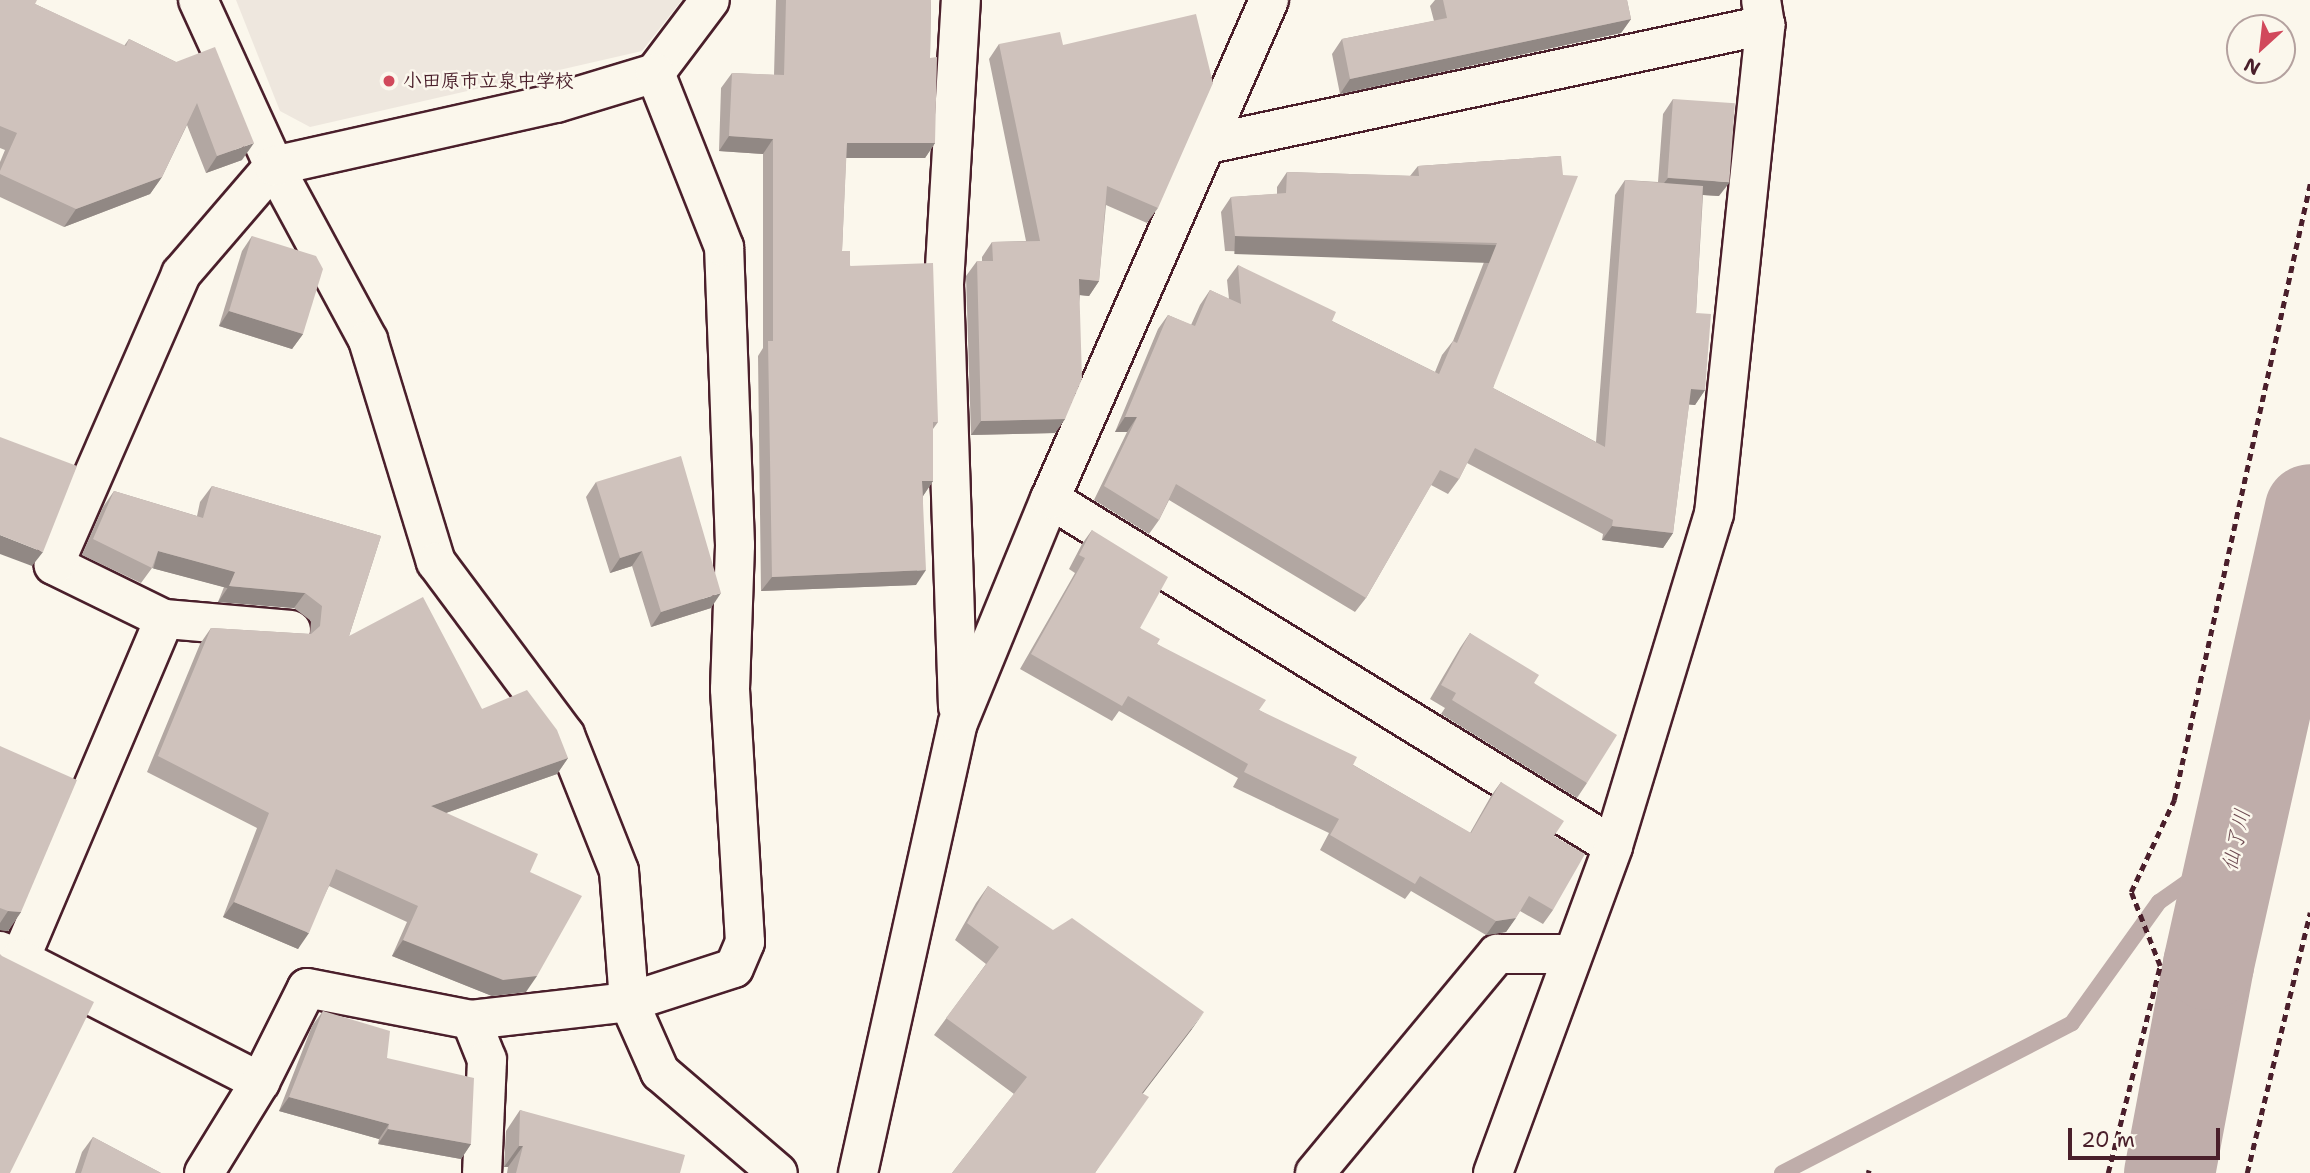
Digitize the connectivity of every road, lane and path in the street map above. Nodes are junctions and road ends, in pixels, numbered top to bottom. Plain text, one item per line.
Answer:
1 (198, 0) edge
2 (710, 0) edge
3 (961, 0) edge
4 (1269, 0) edge
5 (1763, 13) edge
6 (655, 73) junction
7 (1204, 145) junction
8 (274, 166) junction
9 (2310, 184) edge
10 (1050, 499) junction
11 (164, 619) junction
12 (291, 630) edge
13 (958, 723) junction
14 (1613, 846) junction
15 (2310, 912) edge
16 (10, 956) edge
17 (1567, 969) junction
18 (629, 1002) junction
19 (471, 1020) junction
20 (260, 1082) junction
21 (204, 1173) edge
22 (482, 1173) edge
23 (778, 1173) edge
24 (858, 1173) edge
25 (1315, 1173) edge
26 (1493, 1173) edge
27 (2108, 1173) edge
28 (2247, 1173) edge

1 - 8 street
2 - 6 street
3 - 13 street
4 - 7 street
5 - 7 street
5 - 14 street
6 - 8 street
6 - 18 street
7 - 10 street
8 - 11 street
8 - 18 street
9 - 27 path
10 - 13 street
10 - 14 street
11 - 12 street
11 - 16 street
13 - 24 street
14 - 17 street
15 - 28 path
16 - 20 street
17 - 25 street
17 - 26 street
18 - 19 street
18 - 23 street
19 - 20 street
19 - 22 street
20 - 21 street

